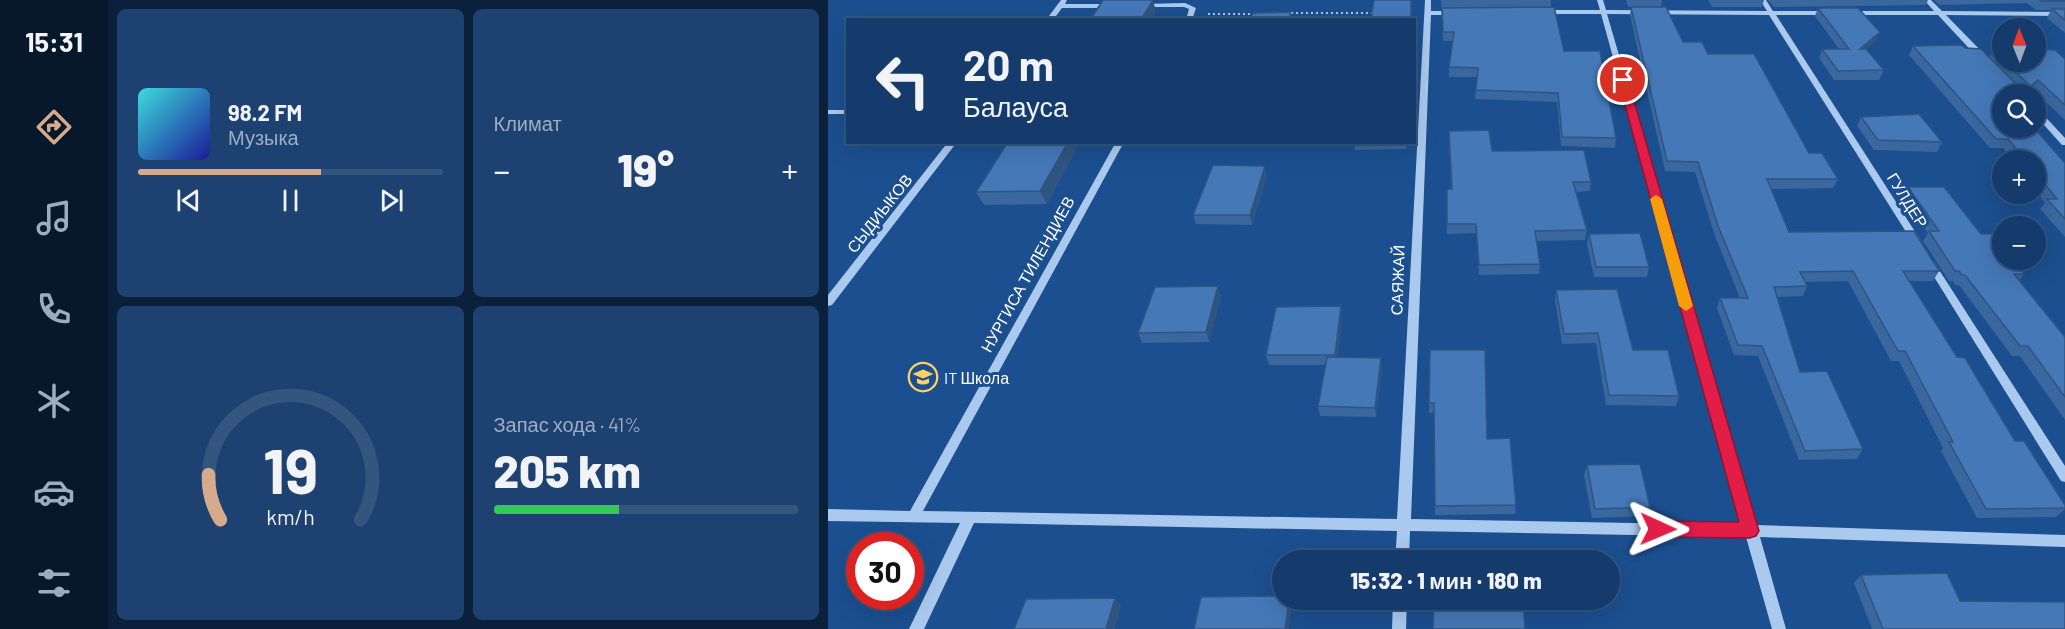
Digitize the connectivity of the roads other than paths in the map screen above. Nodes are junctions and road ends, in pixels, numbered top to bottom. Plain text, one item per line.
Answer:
1 (1428, 0) edge
2 (1763, 0) edge
3 (1927, 0) edge
4 (1062, 3) edge
5 (1117, 6) edge
6 (1140, 6) edge
7 (1602, 6) edge
8 (1462, 12) edge
9 (1533, 12) edge
10 (1939, 12) junction
11 (1427, 13) junction
12 (1772, 13) junction
13 (2065, 14) edge
14 (1190, 17) edge
15 (1051, 18) edge
16 (1987, 62) edge
17 (828, 112) edge
18 (846, 112) edge
19 (2046, 123) edge
20 (2065, 143) edge
21 (951, 144) edge
22 (1119, 144) edge
23 (828, 302) edge
24 (2065, 477) edge
25 (828, 515) edge
26 (913, 517) junction
27 (970, 517) junction
28 (1404, 524) junction
29 (1750, 531) junction
30 (2065, 541) edge
31 (1403, 550) edge
32 (1400, 610) edge
33 (916, 629) edge
34 (1399, 629) edge
35 (1779, 629) edge

1 - 11 street, САЯЖАЙ
2 - 12 street, ГУЛДЕР
3 - 10 street
4 - 5 street
4 - 15 street
6 - 14 street
7 - 9 street
7 - 12 street
7 - 29 street
8 - 11 street
10 - 12 street
10 - 13 street
10 - 16 street
11 - 28 street, САЯЖАЙ
12 - 24 street, ГУЛДЕР
17 - 18 street
19 - 20 street
21 - 23 street, СЫДИЫКОВ
22 - 26 street, НУРГИСА ТИЛЕНДИЕВ
25 - 26 street
26 - 27 street
27 - 28 street
27 - 33 street
28 - 29 street
28 - 31 street, САЯЖАЙ
29 - 30 street
29 - 35 street
32 - 34 street

